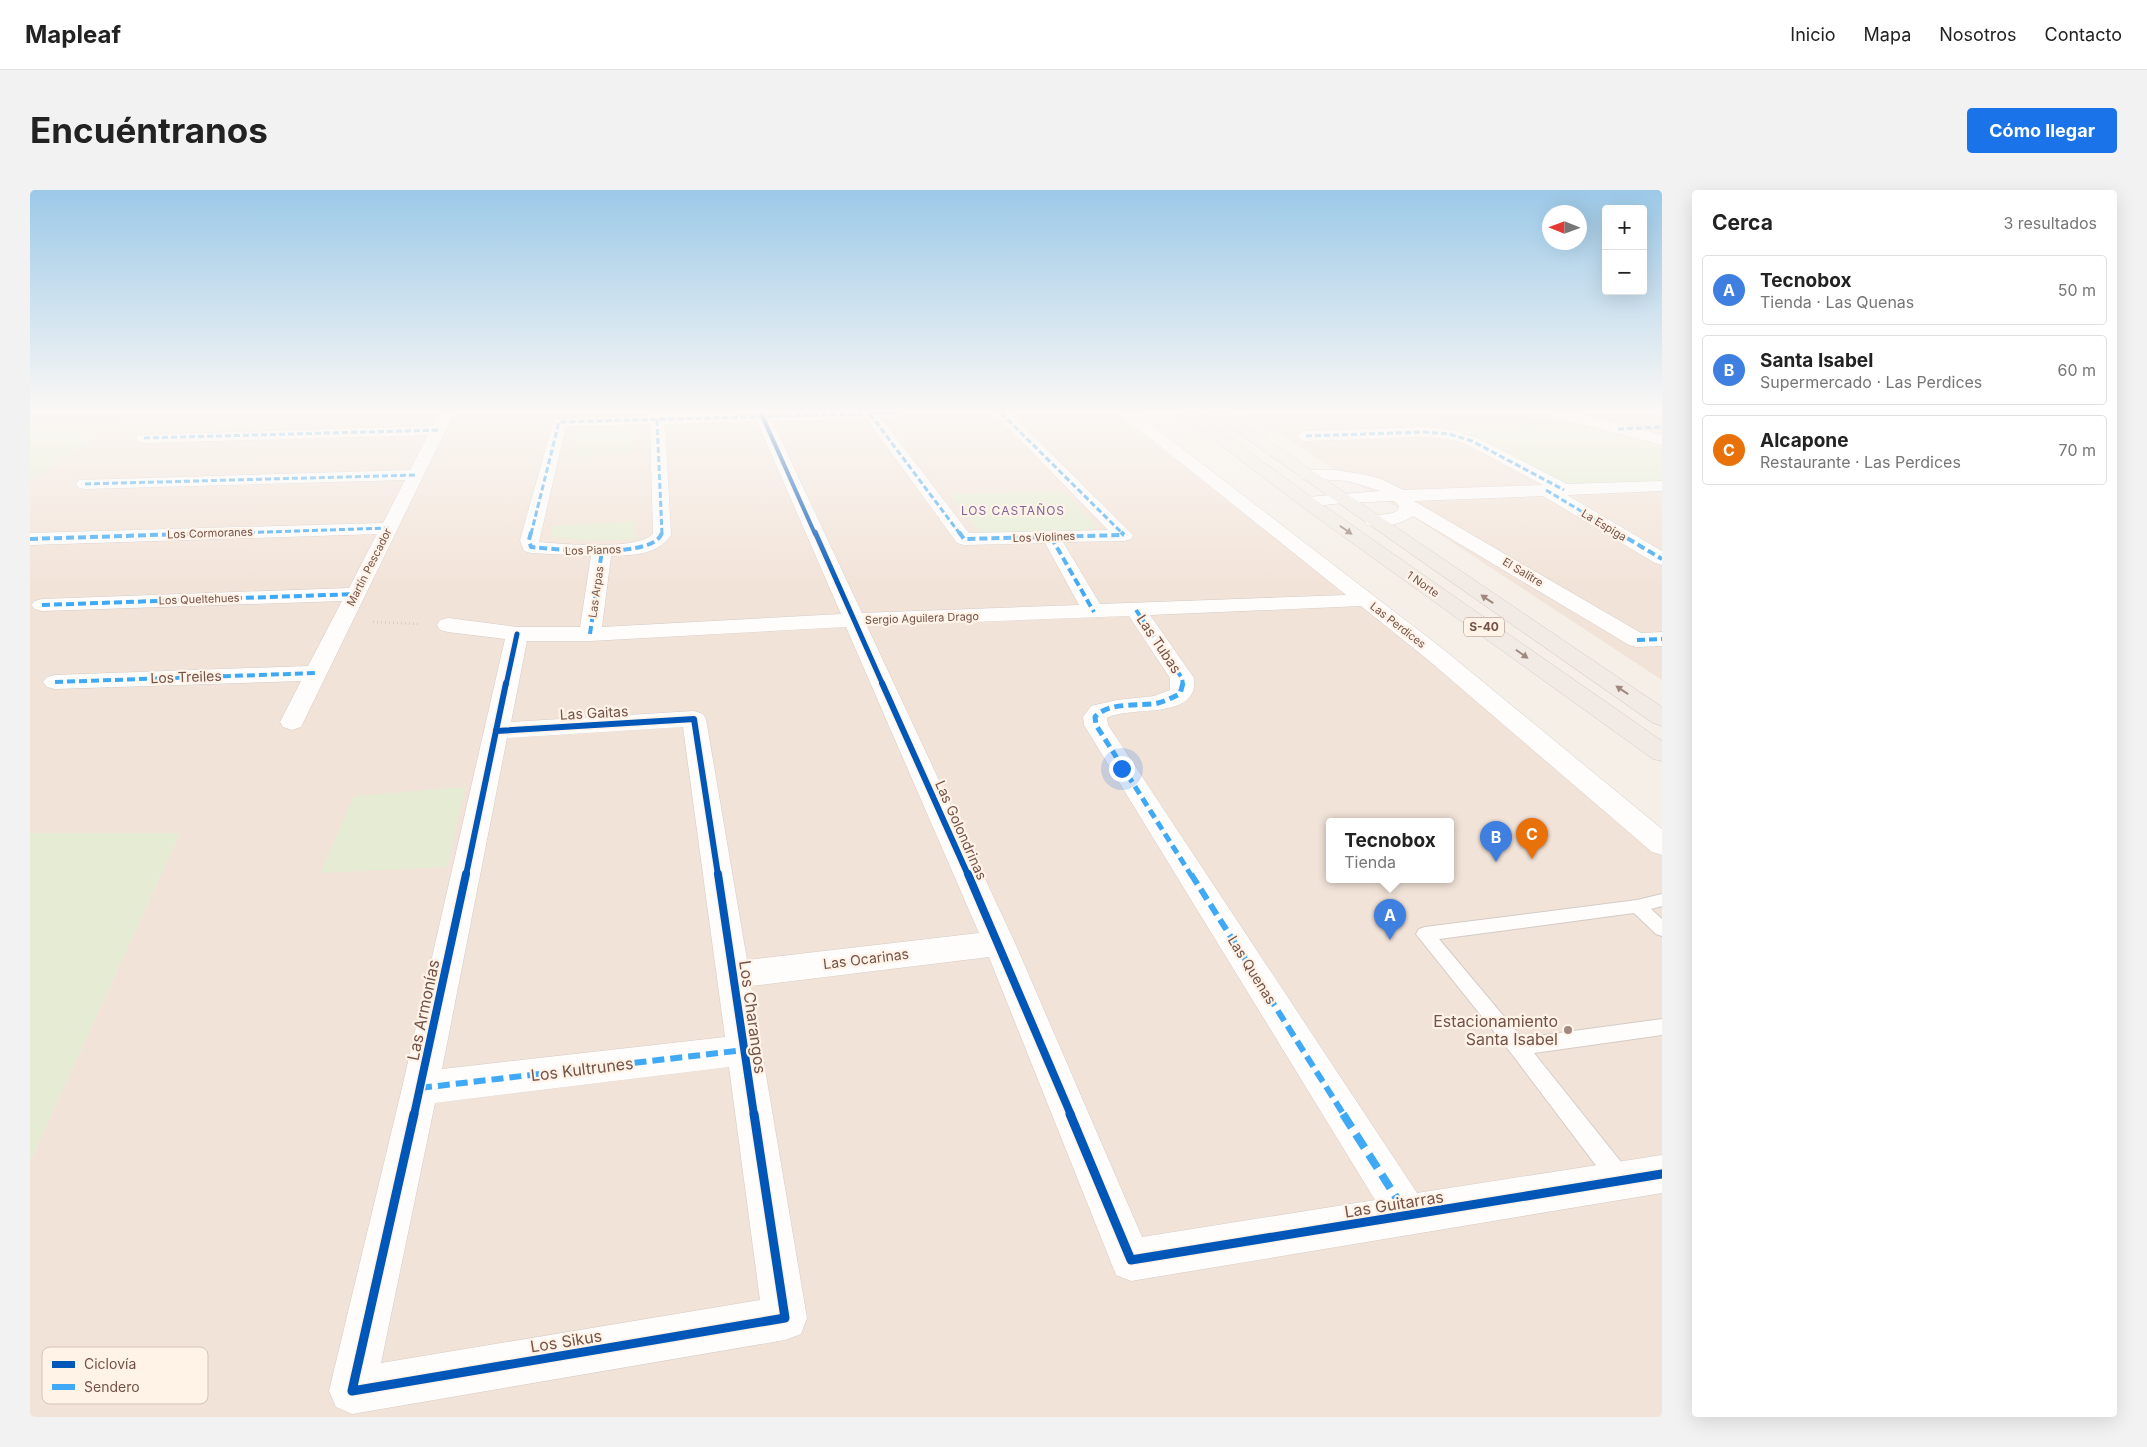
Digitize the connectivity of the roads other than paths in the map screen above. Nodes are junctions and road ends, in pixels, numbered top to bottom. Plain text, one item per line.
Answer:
1 (418, 470) edge
2 (547, 470) edge
3 (659, 470) edge
4 (786, 470) edge
5 (912, 470) edge
6 (1059, 470) edge
7 (1199, 470) edge
8 (1264, 470) edge
9 (1301, 470) edge
10 (1522, 470) edge
11 (1307, 474) junction
12 (416, 475) junction
13 (85, 484) dead end
14 (1662, 486) edge
15 (1556, 490) junction
16 (1342, 498) junction
17 (1405, 500) junction
18 (1307, 502) junction
19 (1373, 521) junction
20 (389, 528) junction
21 (1051, 537) junction
22 (30, 539) edge
23 (602, 550) junction
24 (1662, 559) edge
25 (356, 594) junction
26 (1366, 600) junction
27 (42, 605) dead end
28 (1136, 610) junction
29 (1094, 612) junction
30 (852, 620) junction
31 (448, 625) road end
32 (517, 634) junction
33 (590, 634) junction
34 (1662, 639) edge
35 (317, 673) junction
36 (55, 682) dead end
37 (1662, 718) edge
38 (694, 719) joint
39 (292, 722) dead end
40 (1096, 725) joint
41 (495, 731) junction
42 (1662, 753) edge
43 (1662, 845) edge
44 (1662, 900) edge
45 (1637, 906) junction
46 (1662, 929) edge
47 (999, 943) junction
48 (734, 975) junction
49 (1662, 1027) edge
50 (1518, 1047) junction
51 (744, 1050) junction
52 (420, 1088) junction
53 (1662, 1174) edge
54 (1622, 1180) junction
55 (1408, 1216) junction
56 (1131, 1260) joint
57 (785, 1318) joint
58 (352, 1391) joint

1 - 12 street, Martín Pescador
2 - 23 street, Los Pianos
3 - 23 street, Los Pianos
4 - 30 street, Las Golondrinas
5 - 21 street, Los Violines
6 - 21 street, Los Violines
7 - 26 street, Las Perdices
8 - 18 main road, 1 Norte / S-40
9 - 11 main road, 1 Norte / S-40
10 - 15 street, La Espiga
11 - 16 main road, 1 Norte / S-40
11 - 17 street, El Salitre
12 - 13 street
12 - 20 street, Martín Pescador
14 - 15 street
15 - 17 street
15 - 24 street, La Espiga
16 - 17 street
16 - 18 street
16 - 19 main road, 1 Norte / S-40
17 - 19 street
17 - 34 street, El Salitre
18 -> 42 main road, 1 Norte / S-40
37 -> 19 main road, 1 Norte / S-40
20 - 22 street, Los Cormoranes
20 - 25 street, Martín Pescador
21 - 29 street
23 - 33 street, Las Arpas
25 - 27 street, Los Queltehues
25 - 35 street, Martín Pescador
26 - 28 street, Sergio Aguilera Drago
26 - 43 street, Las Perdices
28 - 29 street, Sergio Aguilera Drago
28 - 40 street, Las Tubas
29 - 30 street, Sergio Aguilera Drago
30 - 33 street, Sergio Aguilera Drago
30 - 47 street, Las Golondrinas
31 - 32 street, Sergio Aguilera Drago
32 - 33 street, Sergio Aguilera Drago
32 - 41 street, Las Armonías
35 - 36 street, Los Treiles
35 - 39 street, Martín Pescador
38 - 41 street, Las Gaitas
38 - 48 street, Los Charangos
40 - 55 street, Las Quenas
41 - 52 street, Las Armonías
44 - 45 lane
45 - 46 lane
45 - 50 lane
47 - 48 street, Las Ocarinas
47 - 56 street, Las Golondrinas
48 - 51 street, Los Charangos
49 - 50 lane
50 - 54 lane
51 - 52 street, Los Kultrunes
51 - 57 street, Los Charangos
52 - 58 street, Las Armonías
53 - 54 street, Las Guitarras
54 - 55 street, Las Guitarras
55 - 56 street, Las Guitarras
57 - 58 street, Los Sikus

